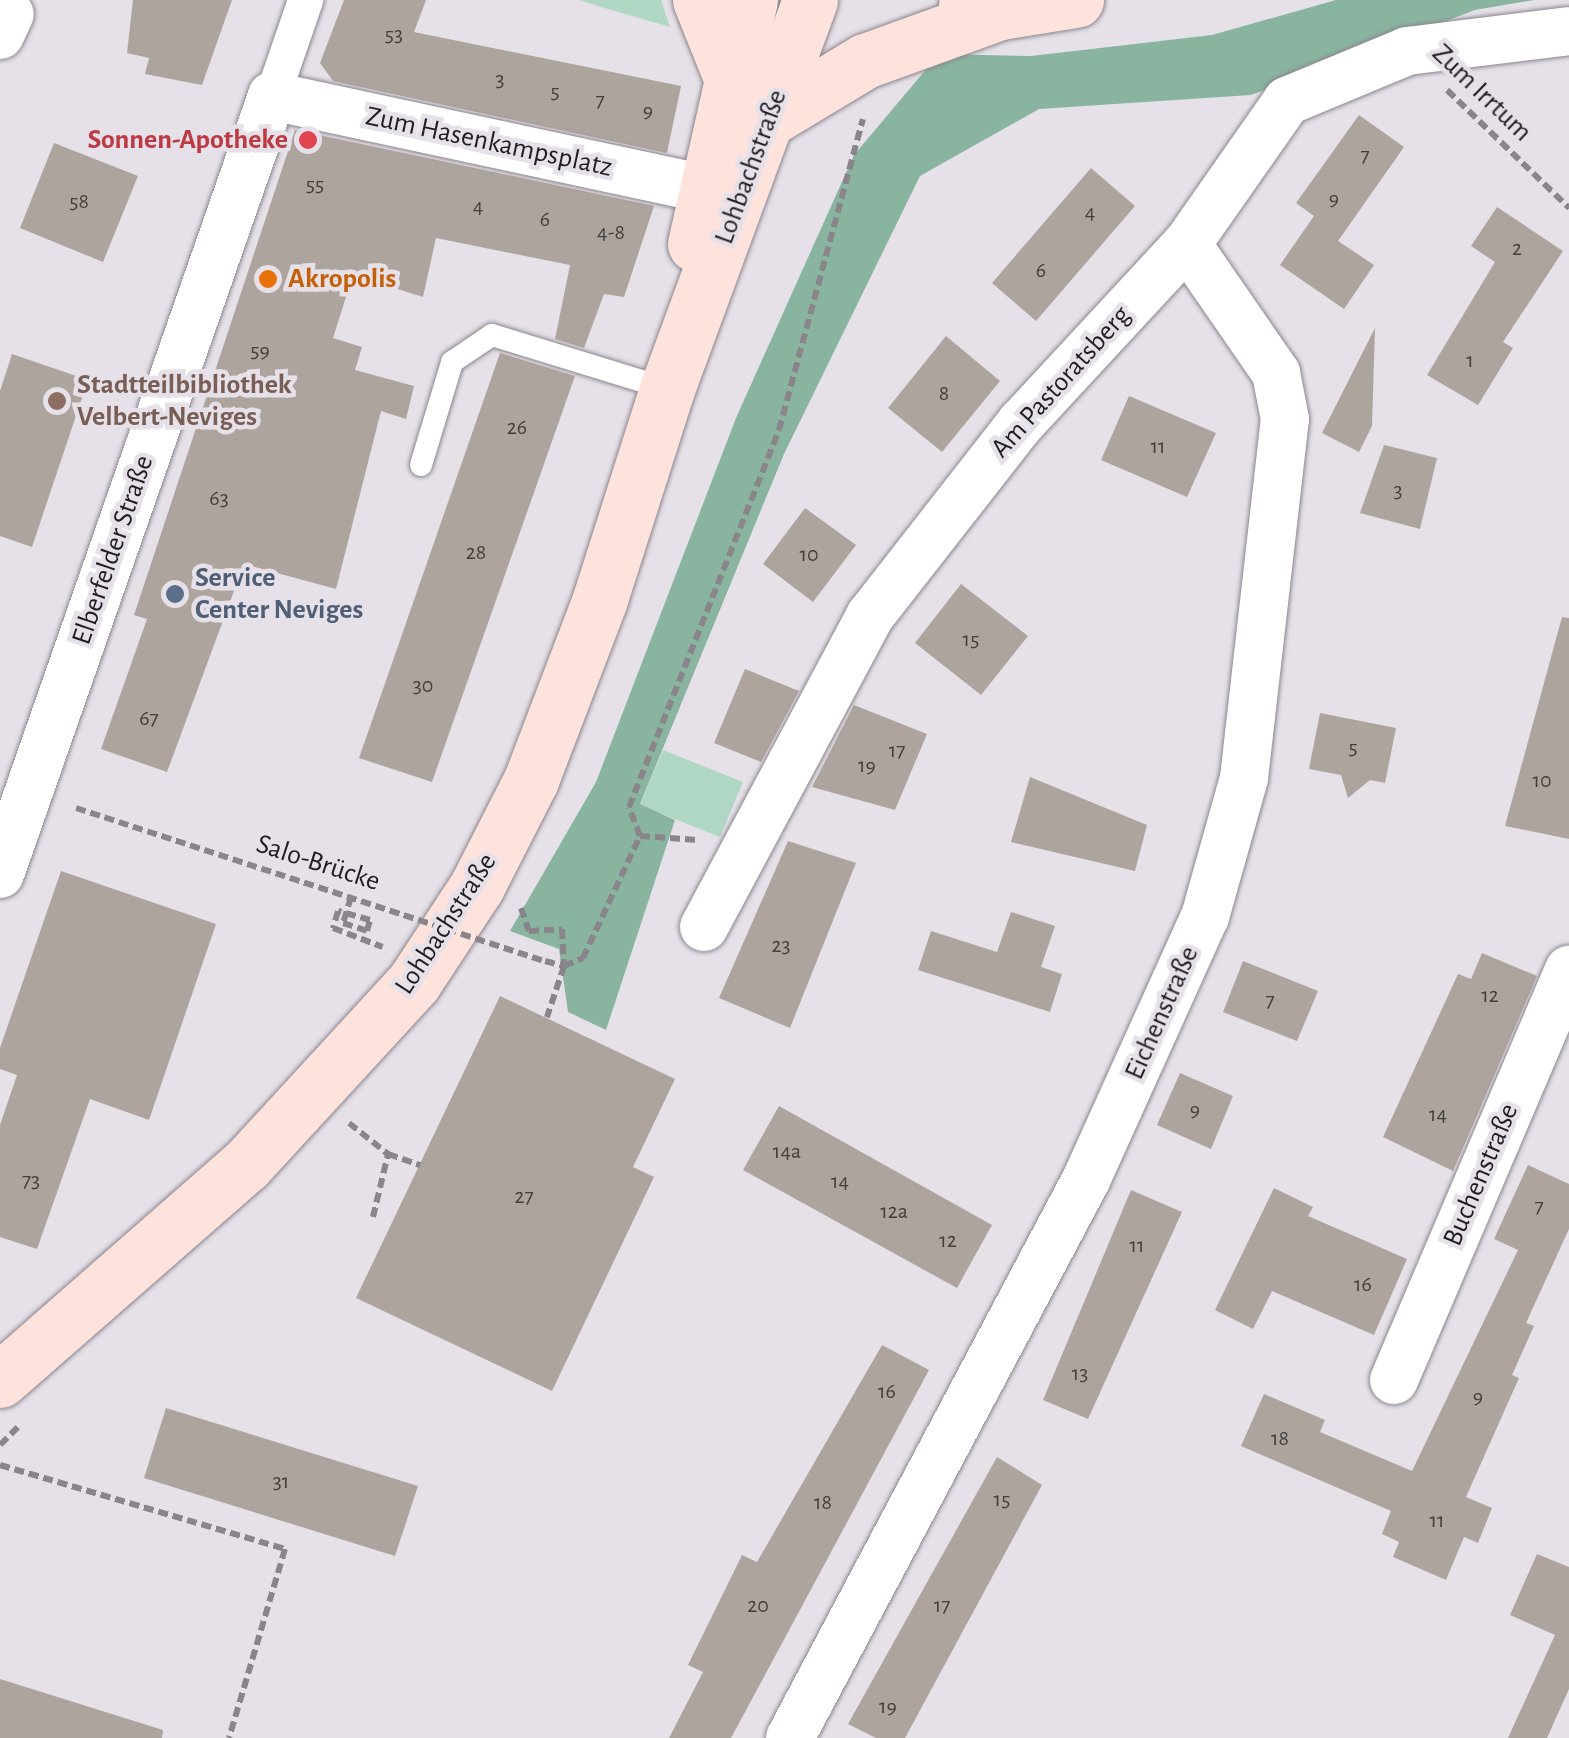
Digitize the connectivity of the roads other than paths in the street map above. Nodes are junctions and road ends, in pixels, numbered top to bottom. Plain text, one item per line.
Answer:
1 (305, 0) edge
2 (700, 0) edge
3 (750, 0) edge
4 (810, 0) edge
5 (938, 0) edge
6 (1076, 0) edge
7 (1000, 12) junction
8 (1569, 31) edge
9 (729, 72) junction
10 (272, 96) junction
11 (772, 116) junction
12 (706, 189) junction
13 (1187, 244) junction
14 (667, 390) junction
15 (421, 464) dead end
16 (0, 874) edge
17 (704, 927) dead end
18 (1569, 970) edge
19 (0, 1380) edge
20 (1394, 1380) dead end
21 (790, 1738) edge

1 - 10 street, Elberfelder Straße
2 - 9 main road
3 - 9 main road, Lohbachstraße
4 - 11 main road, Lohbachstraße
5 - 7 main road
6 - 7 main road
7 - 11 main road
8 - 13 street, Am Pastoratsberg
9 - 12 main road, Lohbachstraße
10 - 12 street, Zum Hasenkampsplatz
10 - 16 street, Elberfelder Straße
11 - 14 main road, Lohbachstraße
12 - 14 main road, Lohbachstraße
13 - 17 street, Am Pastoratsberg
13 - 21 street, Eichenstraße
14 - 15 lane
14 - 19 main road, Lohbachstraße
18 - 20 street, Buchenstraße

